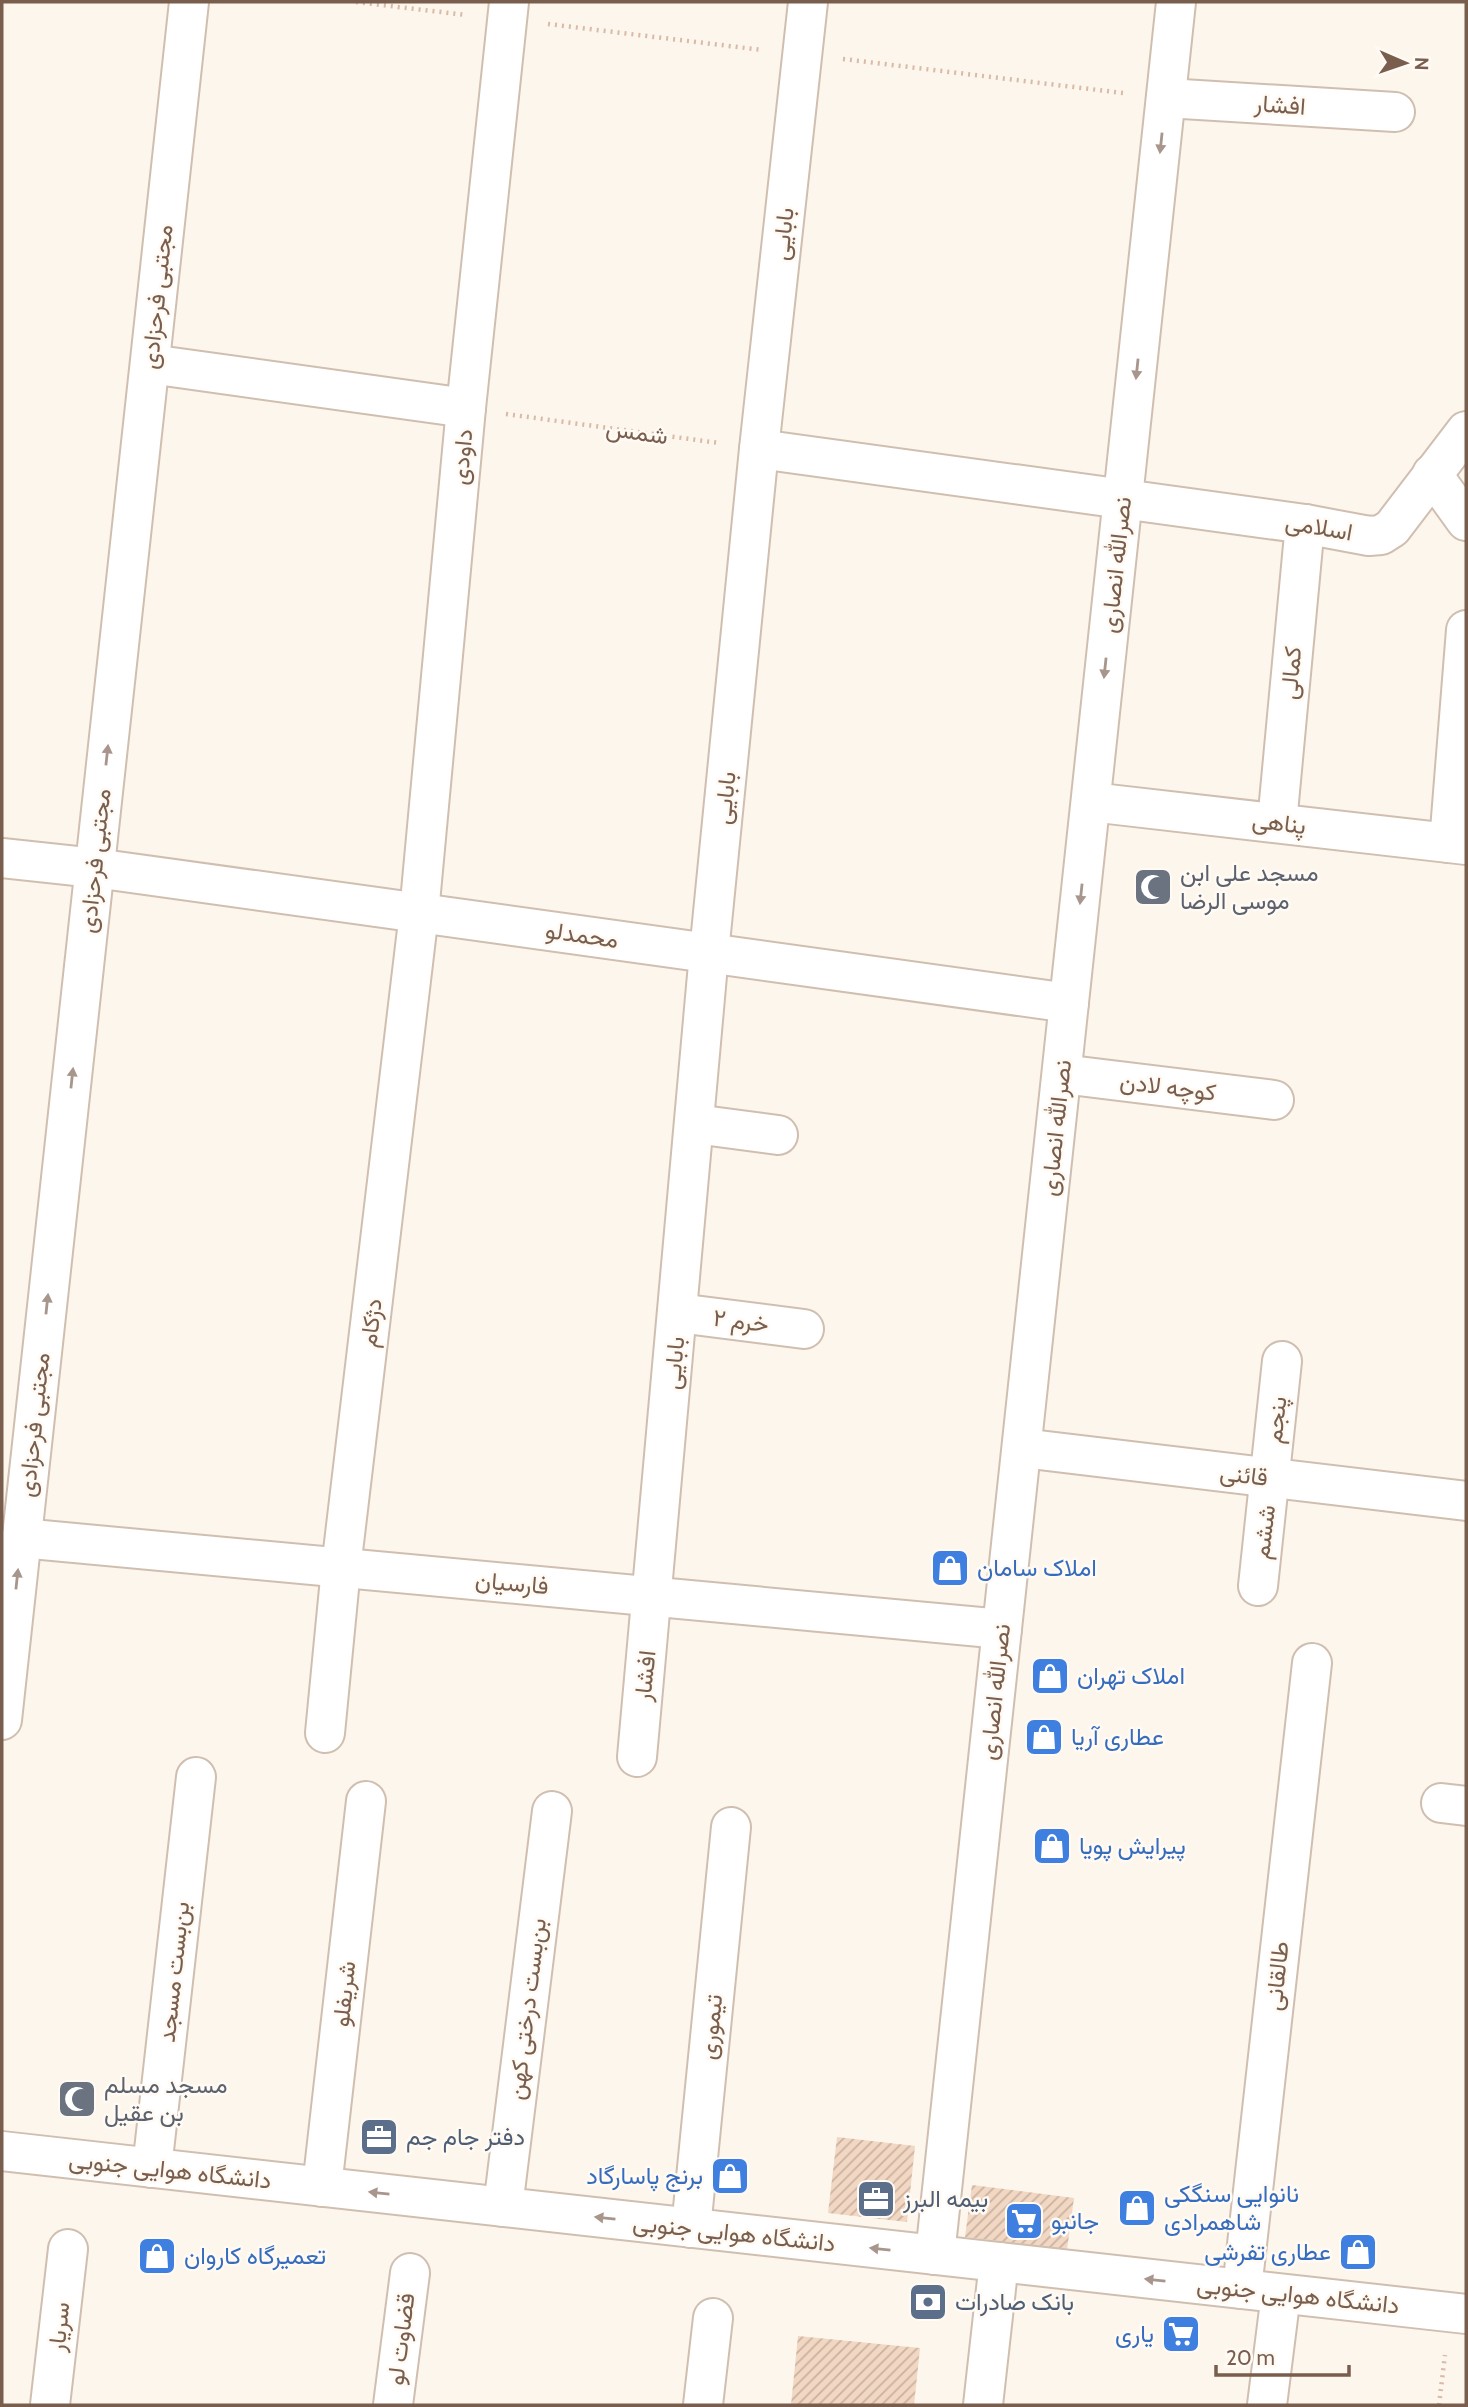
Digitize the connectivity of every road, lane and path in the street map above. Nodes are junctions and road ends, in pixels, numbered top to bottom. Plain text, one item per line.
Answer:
1 (189, 2) edge
2 (509, 2) edge
3 (808, 2) edge
4 (1177, 2) edge
5 (1166, 98) junction
6 (1395, 112) dead end
7 (150, 364) junction
8 (467, 408) junction
9 (1466, 431) edge
10 (760, 449) junction
11 (1432, 474) junction
12 (1123, 500) junction
13 (1466, 521) edge
14 (1305, 524) junction
15 (1466, 630) edge
16 (1091, 802) junction
17 (1277, 823) junction
18 (1457, 844) edge
19 (2, 858) edge
20 (94, 868) junction
21 (419, 913) junction
22 (709, 953) junction
23 (1069, 1003) junction
24 (1062, 1074) junction
25 (1273, 1100) dead end
26 (695, 1124) junction
27 (779, 1135) dead end
28 (678, 1313) junction
29 (804, 1329) dead end
30 (1282, 1361) dead end
31 (1022, 1448) junction
32 (1271, 1478) junction
33 (1466, 1501) edge
34 (22, 1538) junction
35 (341, 1567) junction
36 (1258, 1586) dead end
37 (653, 1596) junction
38 (1002, 1629) junction
39 (1312, 1663) dead end
40 (2, 1720) edge
41 (325, 1733) dead end
42 (637, 1757) dead end
43 (196, 1777) dead end
44 (366, 1801) dead end
45 (552, 1811) dead end
46 (731, 1827) dead end
47 (2, 2151) edge
48 (152, 2168) junction
49 (322, 2187) junction
50 (503, 2207) junction
51 (691, 2228) junction
52 (68, 2249) dead end
53 (935, 2255) junction
54 (999, 2262) junction
55 (410, 2273) dead end
56 (1242, 2289) junction
57 (1281, 2294) junction
58 (1458, 2313) edge
59 (713, 2318) dead end
60 (50, 2405) edge
61 (393, 2405) edge
62 (703, 2405) edge
63 (983, 2405) edge
64 (1268, 2405) edge
65 (1439, 2405) edge

1 - 7 street, مجتبی فرحزادی
2 - 8 street, داودی
3 - 10 street, بابایی
4 - 5 street, نصرالله انصاری
5 - 6 street, افشار
5 -> 12 street, نصرالله انصاری
7 - 8 street
20 -> 7 street, مجتبی فرحزادی
8 - 10 path, شمس
8 - 21 street, داودی
9 - 11 street, اسلامی
10 - 12 street
10 - 22 street, بابایی
11 - 13 street
11 - 14 street, اسلامی
12 - 14 street, اسلامی
12 -> 16 street, نصرالله انصاری
14 - 17 street, کمالی
15 - 18 street
16 - 17 street, پناهی
16 -> 23 street, نصرالله انصاری
17 - 18 street, پناهی
19 - 20 street, محمدلو
20 - 21 street, محمدلو
34 -> 20 street, مجتبی فرحزادی
21 - 22 street, محمدلو
21 - 35 street, دژکام
22 - 23 street, محمدلو
22 - 26 street, بابایی
23 - 24 street, نصرالله انصاری
24 - 25 street, کوچه لادن
24 - 31 street, نصرالله انصاری
26 - 27 street
26 - 28 street, بابایی
28 - 29 street, خرم ۲
28 - 37 street, بابایی
30 - 32 street, پنجم
31 - 32 street, قائنی
31 - 38 street, نصرالله انصاری
32 - 33 street, قائنی
32 - 36 street, ششم
34 - 35 street, فارسیان
40 -> 34 street, مجتبی فرحزادی
35 - 37 street, فارسیان
35 - 41 street, دژکام
37 - 38 street, فارسیان
37 - 42 street, افشار
38 - 53 street, نصرالله انصاری
39 - 56 street, طالقانی
43 - 48 street, بن‌بست مسجد
44 - 49 street, شریفلو
45 - 50 street, بن‌بست درختی کهن
46 - 51 street, تیموری
47 - 48 street, دانشگاه هوایی جنوبی
48 - 49 street, دانشگاه هوایی جنوبی
50 -> 49 street, دانشگاه هوایی جنوبی
51 -> 50 street, دانشگاه هوایی جنوبی
53 -> 51 street, دانشگاه هوایی جنوبی
52 - 60 street, سریار
53 - 54 street, دانشگاه هوایی جنوبی
56 -> 54 street, دانشگاه هوایی جنوبی
54 - 63 street
55 - 61 street, قضاوت لو
56 - 57 street, دانشگاه هوایی جنوبی
57 - 58 street, دانشگاه هوایی جنوبی
57 - 64 street
58 - 65 path
59 - 62 street

